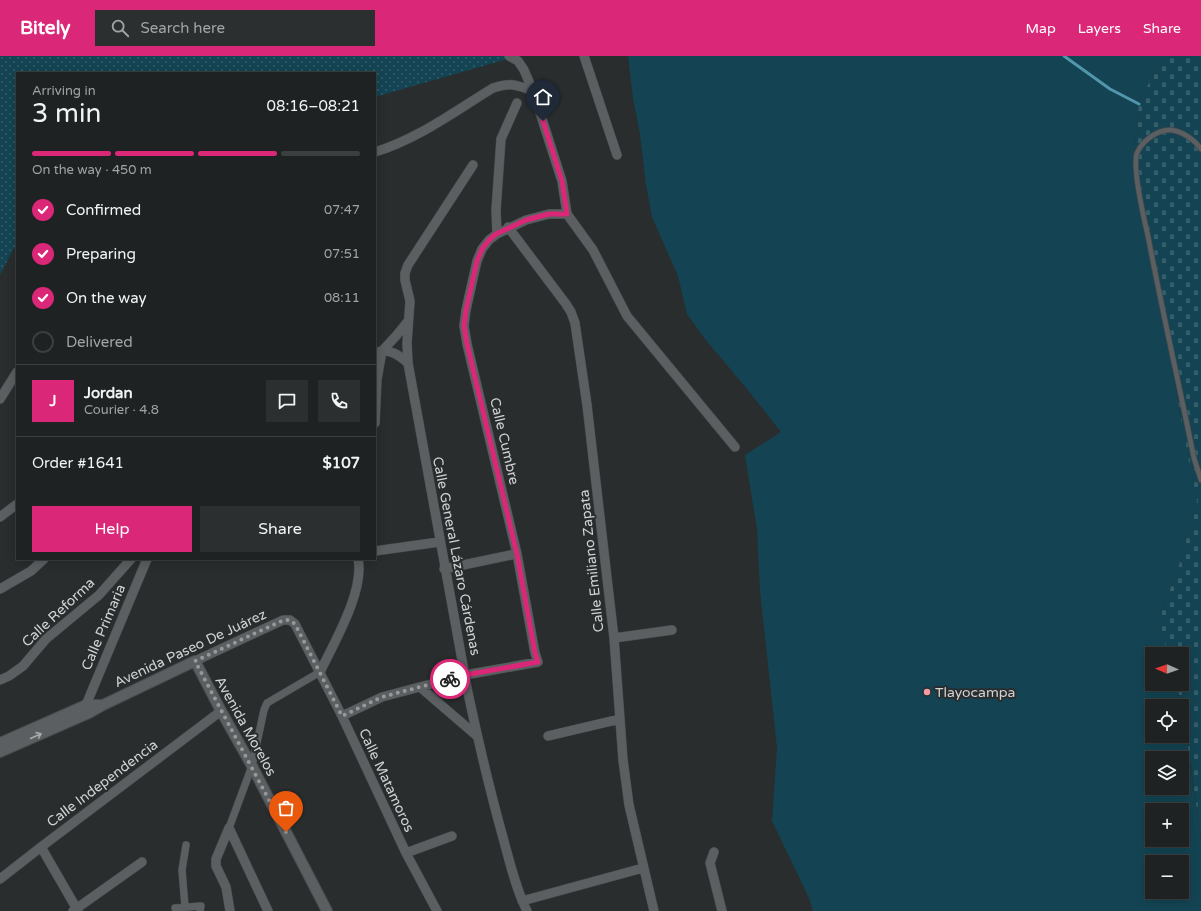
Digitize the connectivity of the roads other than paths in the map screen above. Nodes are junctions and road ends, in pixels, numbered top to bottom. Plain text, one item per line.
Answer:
1 (509, 56) edge
2 (584, 56) edge
3 (533, 91) junction
4 (517, 103) dead end
5 (1200, 145) edge
6 (376, 152) edge
7 (617, 155) dead end
8 (473, 165) dead end
9 (567, 214) junction
10 (508, 227) junction
11 (496, 234) junction
12 (408, 321) junction
13 (378, 352) edge
14 (408, 363) junction
15 (16, 374) edge
16 (376, 395) edge
17 (0, 399) edge
18 (735, 447) dead end
19 (1201, 480) edge
20 (16, 505) edge
21 (0, 518) edge
22 (439, 542) junction
23 (376, 551) edge
24 (511, 555) dead end
25 (43, 560) edge
26 (130, 560) edge
27 (147, 560) edge
28 (358, 560) edge
29 (444, 569) junction
30 (0, 589) edge
31 (290, 620) joint
32 (672, 630) dead end
33 (614, 638) junction
34 (195, 661) junction
35 (320, 672) junction
36 (465, 675) junction
37 (0, 680) edge
38 (420, 687) junction
39 (87, 709) junction
40 (221, 711) junction
41 (342, 716) junction
42 (620, 719) junction
43 (477, 736) junction
44 (548, 736) dead end
45 (0, 743) edge
46 (0, 752) edge
47 (252, 766) junction
48 (229, 828) junction
49 (452, 836) dead end
50 (186, 845) dead end
51 (41, 847) junction
52 (714, 852) dead end
53 (406, 853) junction
54 (142, 862) dead end
55 (643, 868) junction
56 (0, 879) edge
57 (522, 901) junction
58 (185, 907) junction
59 (174, 908) dead end
60 (76, 910) edge
61 (200, 911) edge
62 (230, 911) edge
63 (268, 911) edge
64 (327, 911) edge
65 (437, 911) edge
66 (527, 911) edge
67 (654, 911) edge
68 (722, 911) edge

1 - 3 street
2 - 7 street
3 - 6 street
3 - 9 street
4 - 11 street
5 - 19 lane
8 - 12 street, Calle General Lázaro Cárdenas
9 - 10 street, Calle Cumbre
9 - 18 street
10 - 11 street, Calle Cumbre
10 - 33 street, Calle Emiliano Zapata
11 - 36 street, Calle Cumbre
12 - 13 street
12 - 14 street, Calle General Lázaro Cárdenas
13 - 14 street
13 - 16 street
14 - 22 street, Calle General Lázaro Cárdenas
15 - 17 street
20 - 21 street
22 - 23 street
22 - 29 street, Calle General Lázaro Cárdenas
24 - 29 street
25 - 30 street
26 - 37 street, Calle Reforma
27 - 39 street, Calle Primaria
28 - 35 street
29 - 36 street, Calle General Lázaro Cárdenas
31 - 34 street, Avenida Paseo De Juárez
31 - 35 street, Calle Matamoros
32 - 33 street
33 - 42 street, Calle Emiliano Zapata
34 - 39 street, Avenida Paseo De Juárez
34 - 40 street, Avenida Morelos
35 - 41 street, Calle Matamoros
35 - 47 street
36 - 38 street
36 - 43 street, Calle General Lázaro Cárdenas
38 - 41 street
38 - 43 street
39 - 45 street, Avenida Paseo De Juárez
46 -> 39 street, Avenida Paseo De Juárez
40 - 47 street, Avenida Morelos
40 - 51 street, Calle Independencia
41 - 53 street, Calle Matamoros
42 - 44 street
42 - 55 street, Calle Emiliano Zapata
43 - 57 street, Calle General Lázaro Cárdenas
47 - 48 street
47 - 64 street, Avenida Morelos
48 - 62 street
48 - 63 street
49 - 53 street
50 - 58 street
51 - 56 street, Calle Independencia
51 - 60 street
52 - 68 street
53 - 65 street, Calle Matamoros
54 - 60 street
55 - 57 street
55 - 67 street, Calle Emiliano Zapata
57 - 66 street, Calle General Lázaro Cárdenas
58 - 59 street
58 - 61 street

